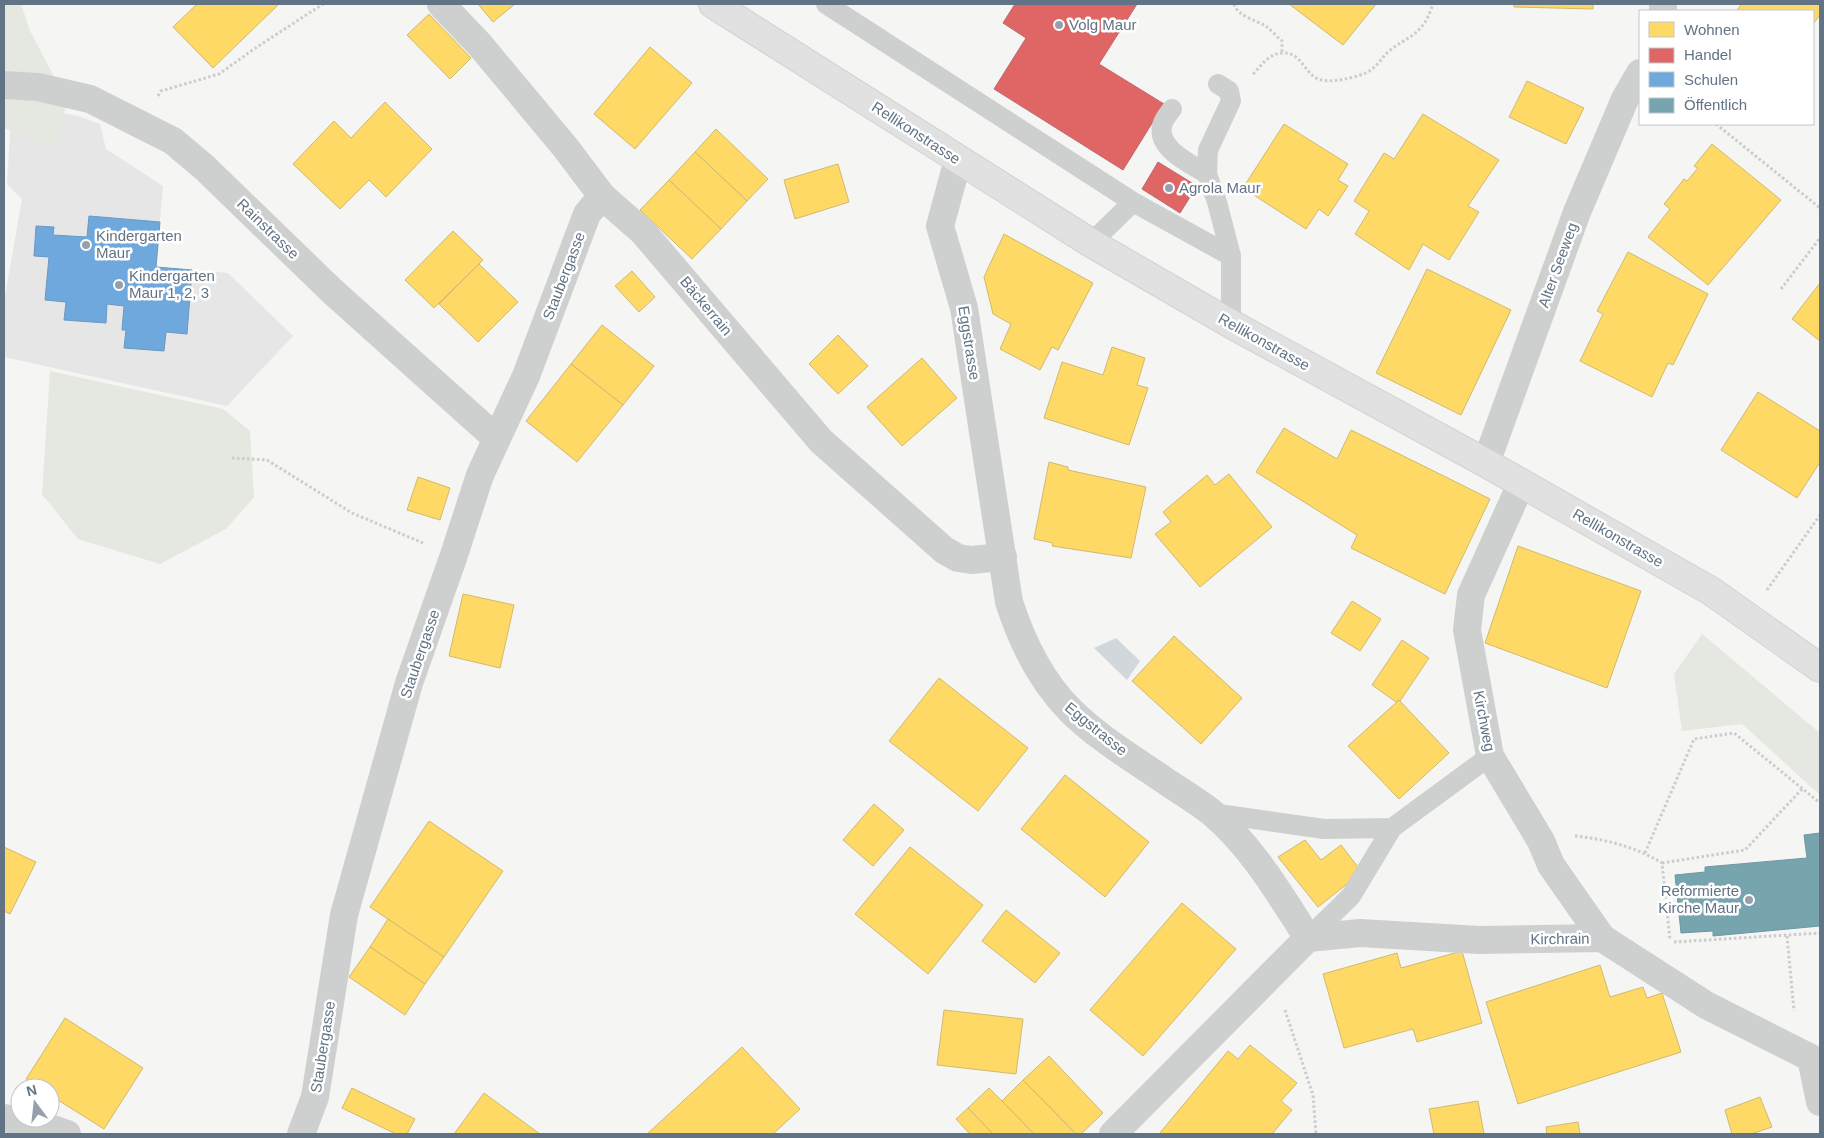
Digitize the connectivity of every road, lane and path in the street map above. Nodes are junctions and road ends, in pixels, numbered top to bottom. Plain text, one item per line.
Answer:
1 (323, 4) edge
2 (441, 4) edge
3 (713, 4) edge
4 (826, 4) edge
5 (1234, 4) edge
6 (1433, 4) edge
7 (1282, 52) junction
8 (1639, 74) edge
9 (1218, 84) dead end
10 (4, 85) edge
11 (1231, 101) junction
12 (1172, 109) dead end
13 (140, 124) junction
14 (1717, 125) edge
15 (958, 160) junction
16 (1207, 174) junction
17 (602, 196) junction
18 (1133, 202) junction
19 (1820, 208) edge
20 (1820, 238) edge
21 (1091, 243) junction
22 (1231, 256) junction
23 (1781, 289) dead end
24 (1230, 324) junction
25 (496, 438) junction
26 (232, 458) dead end
27 (1486, 463) junction
28 (1522, 484) junction
29 (1820, 515) edge
30 (454, 555) junction
31 (1003, 557) junction
32 (1748, 617) junction
33 (1820, 668) edge
34 (1490, 756) junction
35 (1803, 788) junction
36 (1820, 803) edge
37 (1212, 813) junction
38 (1392, 828) junction
39 (1594, 838) dead end
40 (1645, 853) junction
41 (1662, 863) junction
42 (1820, 933) edge
43 (1787, 936) junction
44 (1308, 938) junction
45 (1602, 938) junction
46 (1263, 985) junction
47 (1805, 1055) junction
48 (1820, 1102) edge
49 (4, 1118) edge
50 (67, 1134) edge
51 (301, 1134) edge
52 (1113, 1134) edge
53 (1316, 1134) edge

1 - 13 path
2 - 17 street, Bäckerrain
3 - 15 street, Rellikonstrasse
4 - 18 lane
5 - 7 path
6 - 7 path
7 - 11 path
8 - 27 street, Alter Seeweg
9 - 11 lane
10 - 13 street, Rainstrasse
11 - 16 lane
12 - 16 lane
13 - 25 street, Rainstrasse
14 - 19 path
15 - 21 street, Rellikonstrasse
15 - 31 street, Eggstrasse
16 - 22 lane
17 - 25 street, Staubergasse
17 - 31 street, Bäckerrain
18 - 21 lane
18 - 22 lane
20 - 23 path
21 - 24 street, Rellikonstrasse
22 - 24 lane
24 - 27 street, Rellikonstrasse
25 - 30 street, Staubergasse
26 - 30 path
27 - 28 street, Rellikonstrasse
28 - 32 street, Rellikonstrasse
28 - 34 street, Kirchweg
29 - 32 path
30 - 51 street, Staubergasse
31 - 37 street, Eggstrasse
32 - 33 street, Rellikonstrasse
34 - 38 lane
34 - 45 street, Kirchweg
35 - 36 path
35 - 40 path
35 - 41 path
37 - 38 lane
37 - 44 street, Eggstrasse
38 - 44 lane
39 - 40 path
40 - 41 path
41 - 43 path
42 - 43 path
43 - 47 path
44 - 45 street, Kirchrain
44 - 46 street
45 - 47 street, Kirchrain
46 - 52 street
46 - 53 path
47 - 48 street
49 - 50 street

